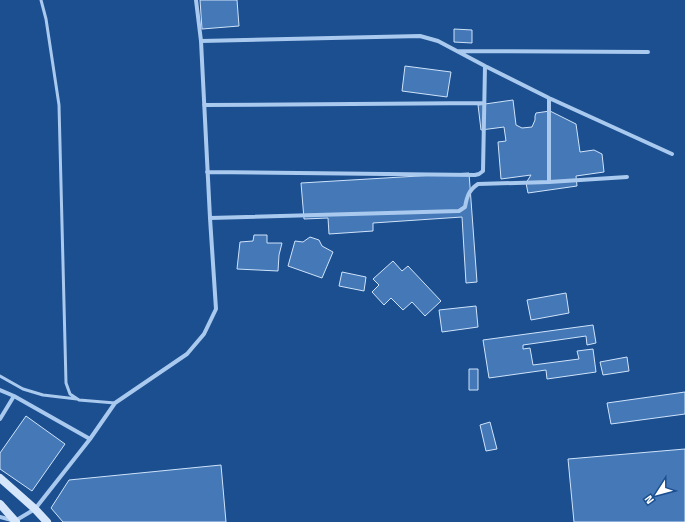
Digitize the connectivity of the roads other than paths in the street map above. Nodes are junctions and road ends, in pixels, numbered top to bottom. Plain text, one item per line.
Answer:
1 (41, 0) edge
2 (196, 0) edge
3 (201, 41) junction
4 (457, 50) junction
5 (648, 52) dead end
6 (485, 66) junction
7 (549, 98) junction
8 (484, 103) junction
9 (204, 105) junction
10 (672, 154) dead end
11 (207, 172) junction
12 (627, 177) dead end
13 (549, 182) junction
14 (210, 218) junction
15 (0, 376) edge
16 (0, 390) edge
17 (14, 396) junction
18 (79, 400) junction
19 (115, 404) junction
20 (0, 419) edge
21 (90, 439) junction
22 (0, 478) edge
23 (0, 504) edge
24 (34, 509) junction
25 (0, 517) edge
26 (16, 521) edge
27 (48, 522) edge

1 - 18 lane
2 - 3 street
3 - 4 street
3 - 9 street
4 - 5 street
4 - 6 street
6 - 7 street
6 - 8 street
7 - 10 street
7 - 13 street
8 - 9 street
8 - 11 street
9 - 11 street
11 - 14 street
12 - 13 street
13 - 14 street
14 - 19 street
15 - 18 lane
16 - 17 street
17 - 20 street
17 - 21 street
18 - 19 lane
19 - 21 street
21 - 24 street
22 - 24 main road
23 - 26 main road
24 - 26 street
24 - 27 main road
25 - 26 street

